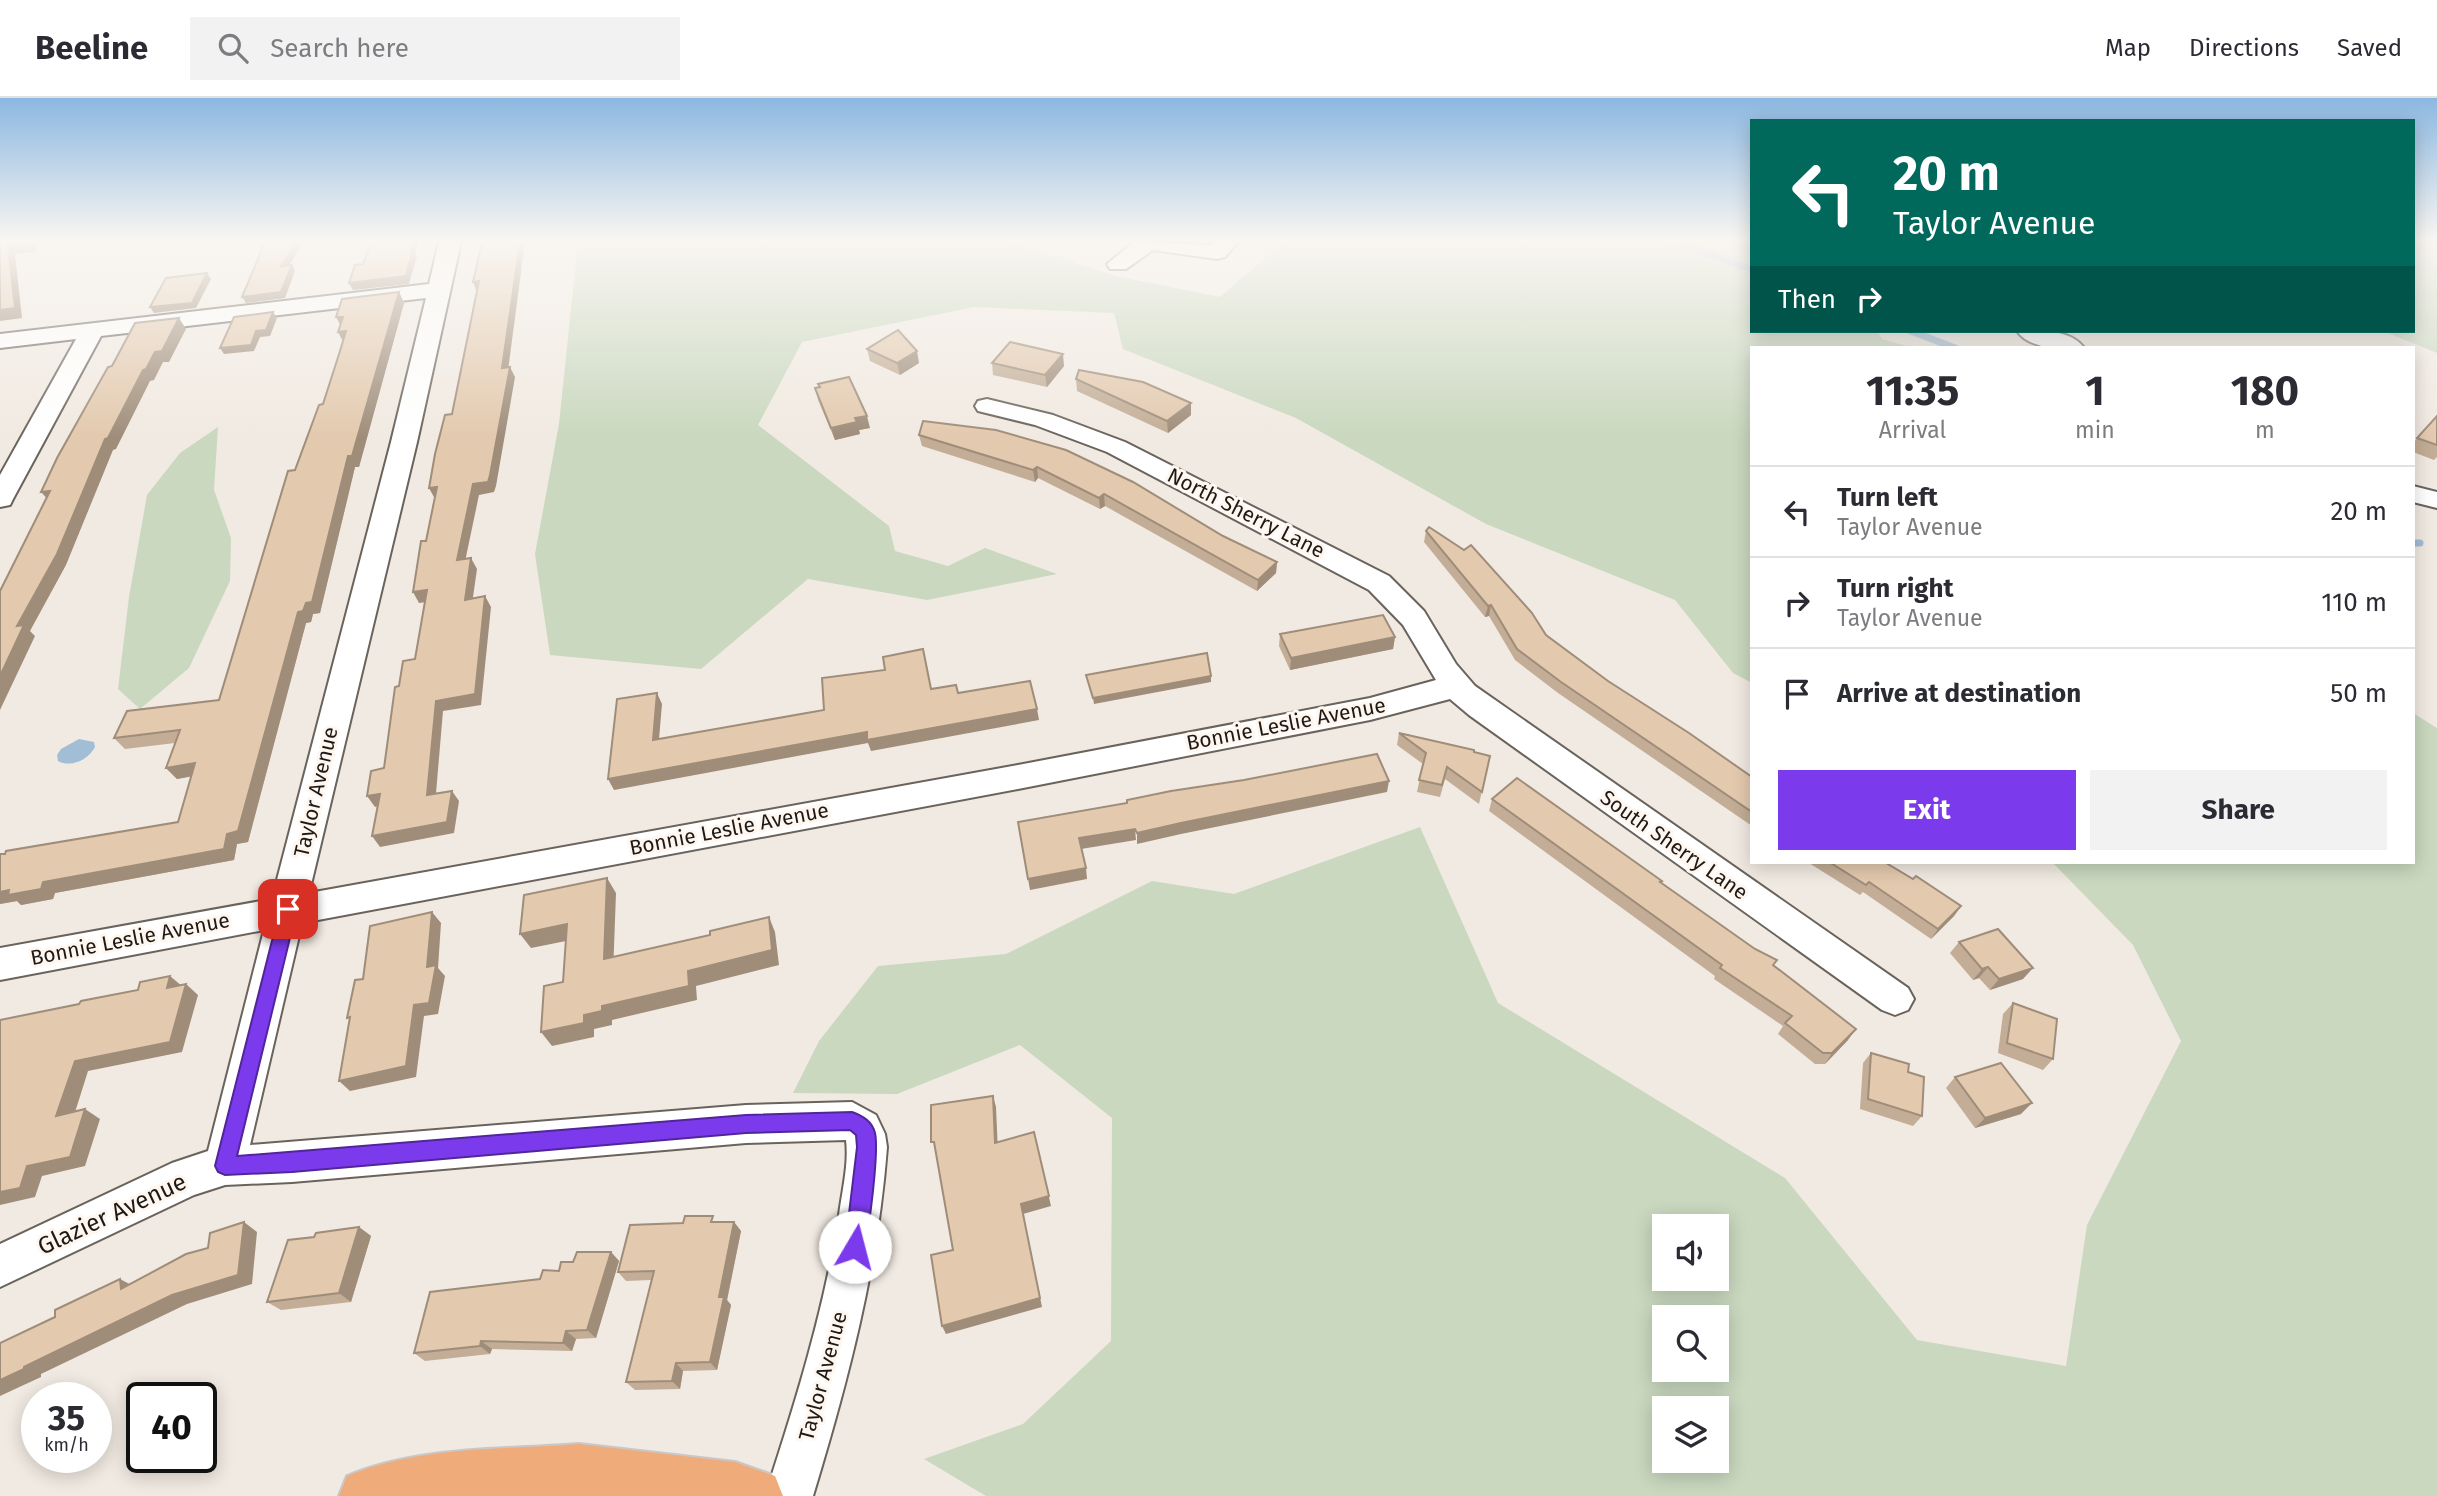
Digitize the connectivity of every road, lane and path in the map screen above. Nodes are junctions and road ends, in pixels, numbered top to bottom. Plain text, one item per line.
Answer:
1 (289, 307) edge
2 (433, 307) edge
3 (93, 330) junction
4 (2036, 333) edge
5 (0, 341) edge
6 (2070, 342) edge
7 (988, 406) dead end
8 (2415, 494) edge
9 (0, 499) edge
10 (2437, 500) edge
11 (1456, 686) junction
12 (288, 909) junction
13 (0, 964) edge
14 (1895, 999) dead end
15 (225, 1166) junction
16 (0, 1266) edge
17 (367, 1496) edge
18 (755, 1496) edge
19 (789, 1496) edge

1 - 3 street
2 - 12 street, Taylor Avenue
3 - 5 street
3 - 9 street
4 - 6 street
7 - 11 street, North Sherry Lane
8 - 10 street
11 - 12 street, Bonnie Leslie Avenue
11 - 14 street, South Sherry Lane
12 - 13 street, Bonnie Leslie Avenue
12 - 15 street, Taylor Avenue
15 - 16 street, Glazier Avenue
15 - 19 street, Taylor Avenue
17 - 18 main road

